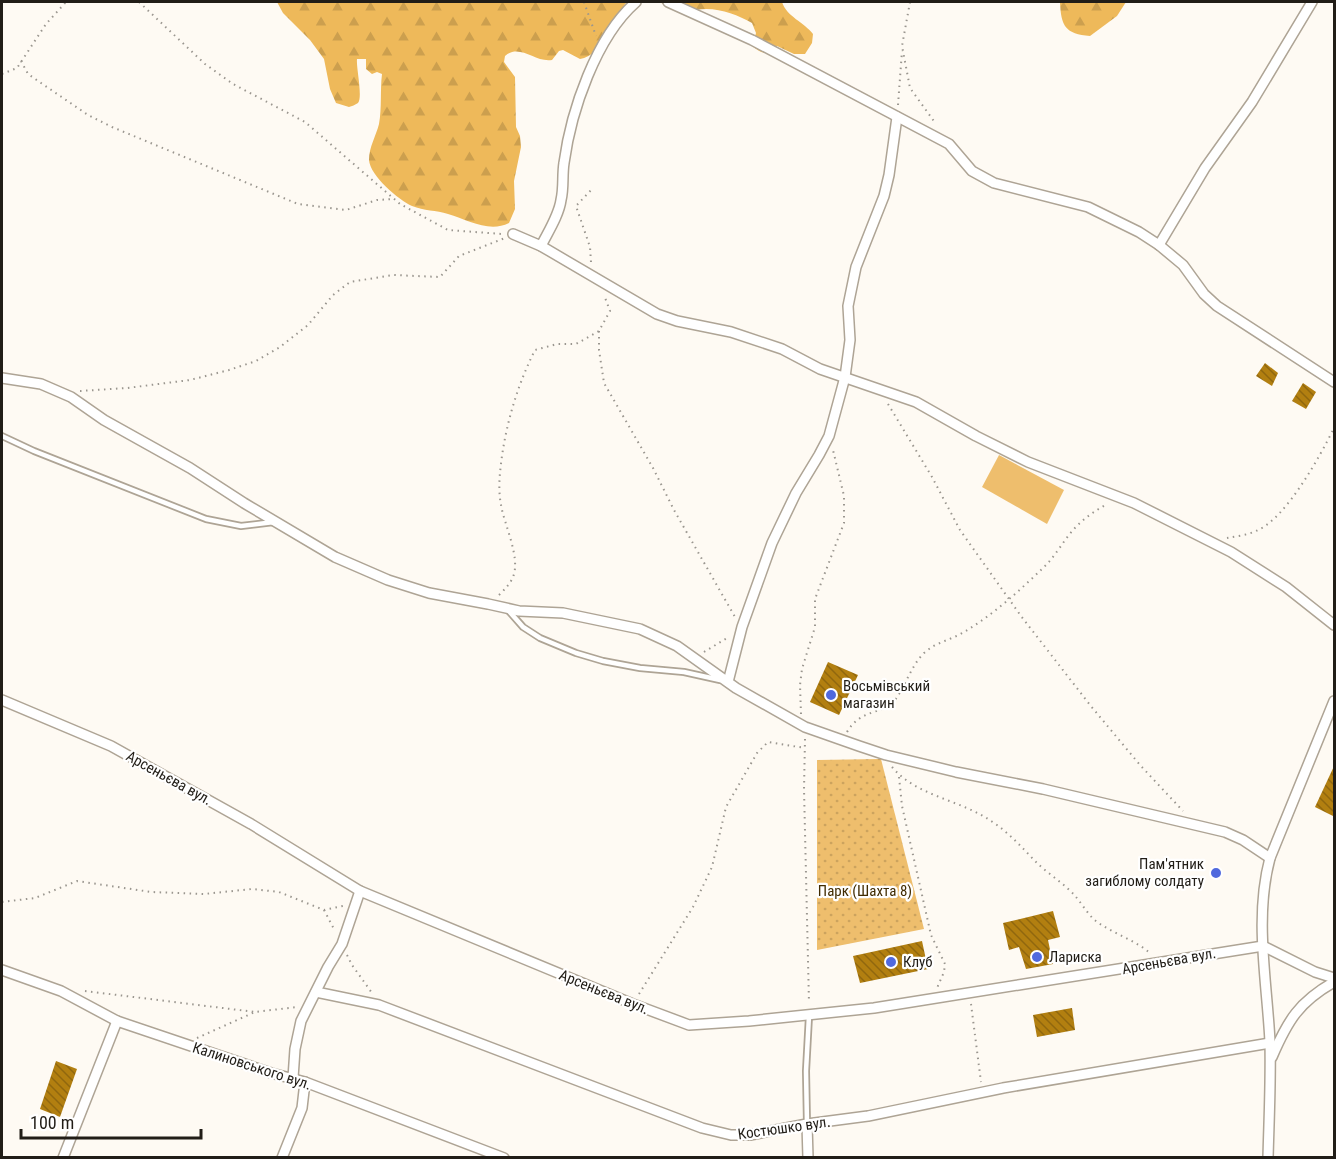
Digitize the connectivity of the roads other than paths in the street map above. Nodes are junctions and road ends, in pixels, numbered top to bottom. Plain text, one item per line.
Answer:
1 (636, 2) edge
2 (668, 2) edge
3 (1312, 2) edge
4 (897, 117) junction
5 (513, 234) road end
6 (1160, 245) junction
7 (541, 246) junction
8 (845, 376) junction
9 (2, 378) edge
10 (1335, 382) edge
11 (2, 436) edge
12 (276, 522) junction
13 (507, 608) junction
14 (1335, 625) edge
15 (728, 682) junction
16 (2, 700) edge
17 (1335, 701) edge
18 (1270, 858) junction
19 (360, 891) junction
20 (1263, 946) junction
21 (2, 970) edge
22 (1335, 978) edge
23 (1335, 982) edge
24 (316, 992) junction
25 (809, 1015) junction
26 (117, 1021) junction
27 (1270, 1043) junction
28 (1269, 1062) junction
29 (293, 1078) junction
30 (305, 1082) junction
31 (807, 1124) junction
32 (63, 1158) edge
33 (282, 1158) edge
34 (504, 1158) edge
35 (807, 1158) edge
36 (1268, 1158) edge

1 - 7 street
2 - 4 street
3 - 6 street
4 - 6 street
4 - 8 street
5 - 7 street
6 - 10 street
7 - 8 street
8 - 14 street
8 - 15 street
9 - 12 street
11 - 12 lane
12 - 13 street
13 - 15 street
13 - 15 lane
15 - 18 street
16 - 19 street, Арсеньєва вул.
17 - 18 street
18 - 20 street
19 - 24 street
19 - 25 street, Арсеньєва вул.
20 - 22 street
20 - 25 street, Арсеньєва вул.
20 - 27 street
21 - 26 street, Калиновського вул.
23 - 28 street
24 - 29 street
24 - 31 street, Костюшко вул.
25 - 31 lane
26 - 29 street, Калиновського вул.
26 - 32 street
27 - 28 street
27 - 31 street, Костюшко вул.
28 - 36 street
29 - 30 street, Калиновського вул.
30 - 33 street
30 - 34 street, Калиновського вул.
31 - 35 street

